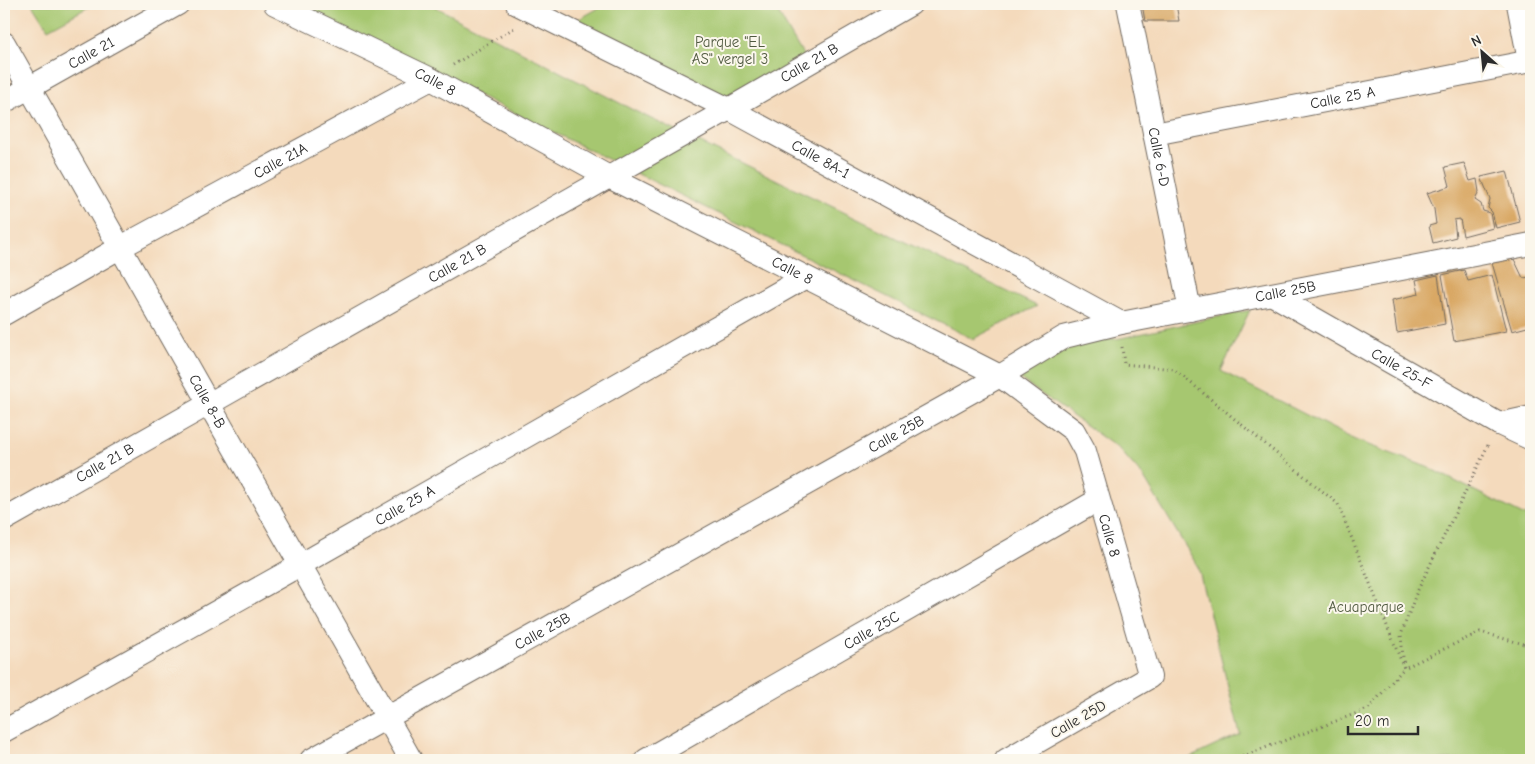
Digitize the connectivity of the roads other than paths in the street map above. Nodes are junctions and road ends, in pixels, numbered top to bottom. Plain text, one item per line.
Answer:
1 (178, 4) edge
2 (274, 4) edge
3 (517, 4) edge
4 (911, 4) edge
5 (1128, 4) edge
6 (1518, 4) edge
7 (546, 9) edge
8 (4, 43) edge
9 (1530, 61) edge
10 (431, 79) junction
11 (29, 88) junction
12 (4, 102) edge
13 (729, 109) junction
14 (1154, 134) junction
15 (609, 177) junction
16 (1531, 244) edge
17 (121, 247) junction
18 (804, 278) junction
19 (1273, 295) junction
20 (1190, 310) junction
21 (4, 314) edge
22 (1121, 324) junction
23 (1000, 376) junction
24 (210, 404) junction
25 (1531, 417) edge
26 (1498, 424) junction
27 (1531, 439) edge
28 (1098, 500) junction
29 (4, 520) edge
30 (300, 565) junction
31 (1150, 677) joint
32 (385, 718) junction
33 (4, 731) edge
34 (1019, 757) edge
35 (311, 760) edge
36 (411, 760) edge
37 (646, 760) edge

1 - 11 street, Calle 21
2 - 10 street, Calle 8
3 - 7 street, Calle 8A-1
4 - 13 street, Calle 21 B
5 - 14 street, Calle 6-D
6 - 9 street
7 - 13 street, Calle 8A-1
8 - 11 street, Calle 8-B
9 - 14 street, Calle 25 A
10 - 15 street, Calle 8
10 - 17 street, Calle 21A
11 - 12 street, Calle 21
11 - 17 street, Calle 8-B
13 - 15 street, Calle 21 B
13 - 22 street, Calle 8A-1
14 - 20 street, Calle 6-D
15 - 18 street, Calle 8
15 - 24 street, Calle 21 B
16 - 19 street, Calle 25B
17 - 21 street, Calle 21A
17 - 24 street, Calle 8-B
18 - 23 street, Calle 8
18 - 30 street, Calle 25 A
19 - 20 street, Calle 25B
19 - 26 street, Calle 25-F
20 - 22 street, Calle 25B
22 - 23 street, Calle 25B
23 - 28 street, Calle 8
23 - 32 street, Calle 25B
24 - 29 street, Calle 21 B
24 - 30 street, Calle 8-B
25 - 26 street
26 - 27 street, Calle 25-F
28 - 31 street, Calle 8
28 - 37 street, Calle 25C
30 - 32 street, Calle 8-B
30 - 33 street, Calle 25 A
31 - 34 street, Calle 25D
32 - 35 street, Calle 25B
32 - 36 street, Calle 8-B

